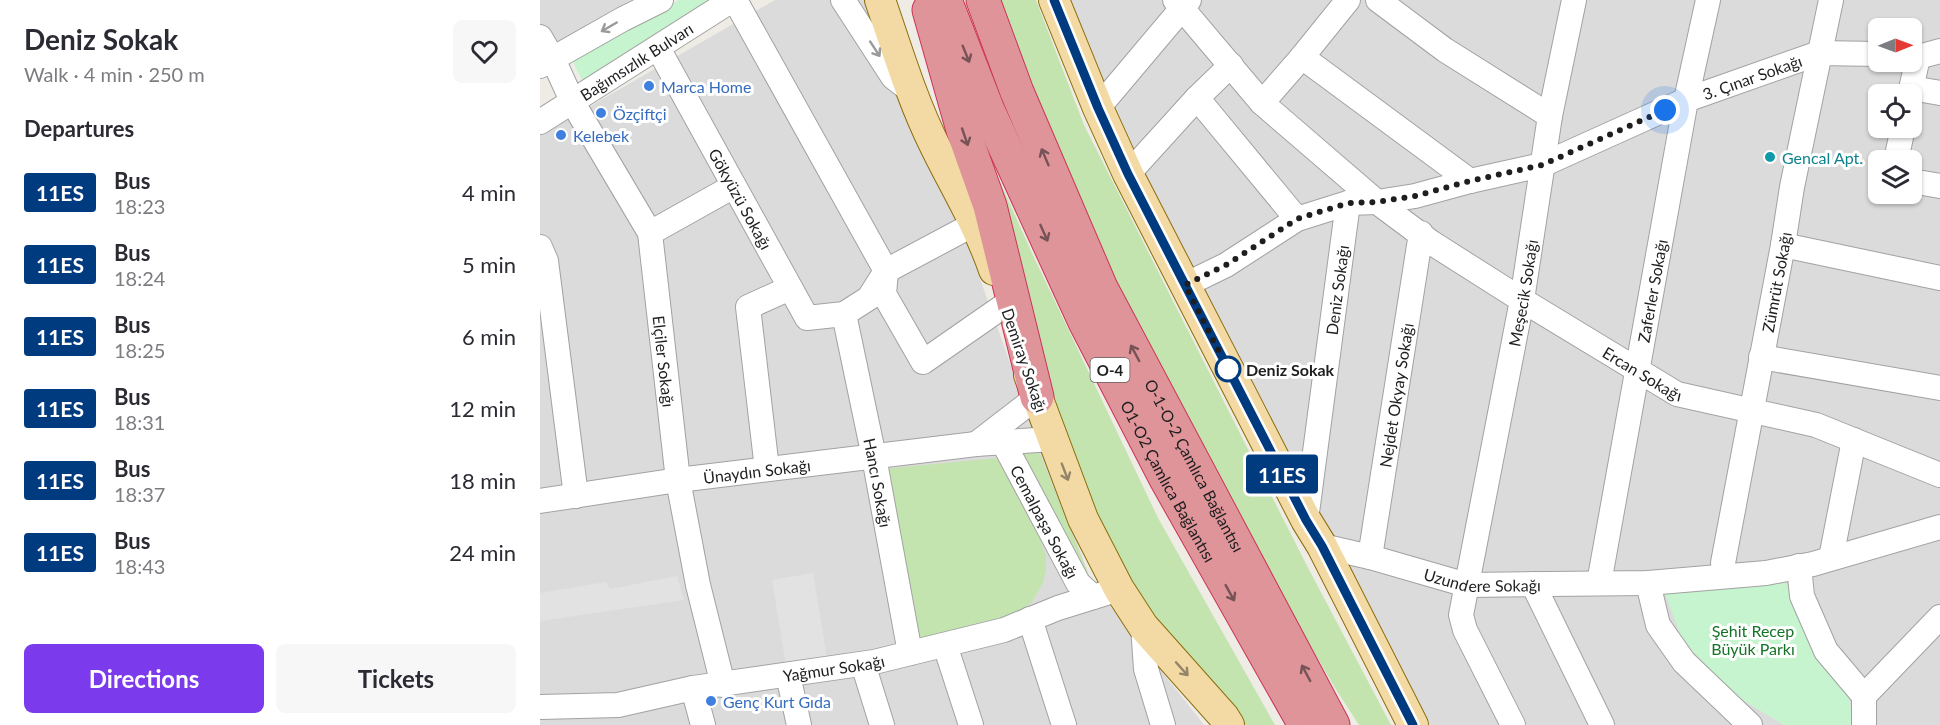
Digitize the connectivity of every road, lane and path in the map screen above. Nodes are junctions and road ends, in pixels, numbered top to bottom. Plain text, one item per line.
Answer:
1 (661, 0) edge
2 (733, 0) edge
3 (843, 0) edge
4 (880, 0) edge
5 (926, 0) edge
6 (945, 0) edge
7 (983, 0) edge
8 (1348, 0) edge
9 (1378, 0) edge
10 (1574, 0) edge
11 (1707, 0) edge
12 (1831, 0) edge
13 (1056, 1) edge
14 (1182, 3) edge
15 (540, 37) edge
16 (657, 48) junction
17 (1819, 53) junction
18 (1868, 54) edge
19 (1923, 55) edge
20 (1302, 57) junction
21 (547, 63) edge
22 (1231, 65) junction
23 (1913, 84) edge
24 (912, 91) junction
25 (1922, 92) edge
26 (1940, 93) edge
27 (1197, 98) junction
28 (1686, 100) junction
29 (573, 103) junction
30 (1262, 103) junction
31 (1098, 108) junction
32 (1550, 116) junction
33 (540, 122) edge
34 (1542, 165) junction
35 (1128, 174) junction
36 (1470, 181) junction
37 (1922, 183) edge
38 (734, 186) junction
39 (1940, 186) edge
40 (1377, 202) junction
41 (1348, 203) junction
42 (1297, 219) junction
43 (976, 223) junction
44 (650, 233) junction
45 (1421, 233) junction
46 (1783, 245) junction
47 (540, 248) edge
48 (886, 272) junction
49 (1940, 278) edge
50 (1185, 285) junction
51 (790, 288) junction
52 (1522, 300) junction
53 (1005, 305) junction
54 (844, 314) junction
55 (1761, 357) junction
56 (1639, 370) junction
57 (1940, 388) edge
58 (1037, 397) junction
59 (1751, 411) junction
60 (1052, 439) junction
61 (1854, 440) junction
62 (1003, 442) junction
63 (976, 444) junction
64 (874, 457) junction
65 (767, 469) junction
66 (1940, 476) edge
67 (678, 480) junction
68 (576, 496) junction
69 (540, 501) edge
70 (1306, 520) junction
71 (1940, 527) edge
72 (1322, 546) junction
73 (1370, 557) junction
74 (1831, 558) junction
75 (1723, 563) junction
76 (1799, 567) junction
77 (1599, 583) junction
78 (1648, 583) junction
79 (1533, 584) junction
80 (1467, 585) junction
81 (1106, 593) junction
82 (1940, 616) edge
83 (1030, 620) junction
84 (1143, 626) junction
85 (945, 645) junction
86 (909, 653) junction
87 (863, 664) junction
88 (788, 675) junction
89 (723, 685) junction
90 (693, 688) junction
91 (1864, 696) junction
92 (540, 706) edge
93 (620, 715) edge
94 (703, 725) edge
95 (799, 725) edge
96 (882, 725) edge
97 (971, 725) edge
98 (1064, 725) edge
99 (1163, 725) edge
100 (1229, 725) edge
101 (1305, 725) edge
102 (1333, 725) edge
103 (1413, 725) edge
104 (1514, 725) edge
105 (1602, 725) edge
106 (1750, 725) edge
107 (1864, 725) edge

1 -> 21 street
2 - 16 street, Bağımsızlık Bulvarı
2 - 48 street
3 -> 24 street
4 - 24 main road, Demiray Sokağı
5 -> 58 highway
6 -> 101 highway, O1-O2 Çamlıca Bağlantısı / O-4
102 -> 7 highway, O-1-O-2 Çamlıca Bağlantısı / O-4
8 - 20 street
9 - 32 street
10 - 32 street, Meşecik Sokağı
11 - 28 street, Zaferler Sokağı
12 - 17 street, Zümrüt Sokağı
13 - 31 main road
14 - 22 street, Ercan Sokağı
14 - 31 street
15 - 21 street, Elçiler Sokağı
16 - 29 street, Bağımsızlık Bulvarı
16 - 38 street, Gökyüzü Sokağı
17 - 18 street
17 - 28 street, 3. Çınar Sokağı
17 - 46 street, Zümrüt Sokağı
19 - 23 street
20 - 30 street
20 - 36 street
21 - 29 street, Elçiler Sokağı
22 - 27 street
22 - 30 street, Ercan Sokağı
24 - 43 main road, Demiray Sokağı
25 - 26 street
27 - 35 street
27 - 42 street
28 - 34 street, 3. Çınar Sokağı
28 - 56 street, Zaferler Sokağı
29 - 33 street, Bağımsızlık Bulvarı
29 - 44 street, Elçiler Sokağı
30 - 40 street, Ercan Sokağı
31 - 35 main road
32 - 34 street, Meşecik Sokağı
34 - 36 street, 3. Çınar Sokağı
34 - 52 street, Meşecik Sokağı
35 - 50 main road
36 - 40 street, 3. Çınar Sokağı
37 - 39 street
38 - 44 street
38 - 51 street, Gökyüzü Sokağı
40 - 41 street, 3. Çınar Sokağı
40 - 45 street, Ercan Sokağı
41 - 42 street, 3. Çınar Sokağı
41 - 70 street, Deniz Sokağı
42 - 50 street, 3. Çınar Sokağı
43 - 48 street
43 - 53 main road, Demiray Sokağı
44 - 67 street, Elçiler Sokağı
45 - 52 street, Ercan Sokağı
45 - 73 street, Nejdet Okyay Sokağı
46 - 49 street
46 - 55 street, Zümrüt Sokağı
47 - 68 street
48 - 53 street
48 - 54 street
50 - 70 main road
51 - 54 street, Gökyüzü Sokağı
51 - 65 street
52 - 56 street, Ercan Sokağı
52 - 80 street, Meşecik Sokağı
53 - 58 main road, Demiray Sokağı
54 - 64 street, Hancı Sokağı
55 - 57 street
55 - 59 street, Zümrüt Sokağı
56 - 59 street, Ercan Sokağı
56 - 77 street, Zaferler Sokağı
58 - 60 main road, Demiray Sokağı
58 - 63 street
59 - 61 street, Ercan Sokağı
59 - 75 street, Zümrüt Sokağı
60 - 62 street, Ünaydın Sokağı
60 -> 81 main road, Demiray Sokağı
61 - 66 street, Ercan Sokağı
61 - 74 street
62 - 63 street, Ünaydın Sokağı
62 - 81 street, Cemalpaşa Sokağı
63 - 64 street, Ünaydın Sokağı
64 - 65 street, Ünaydın Sokağı
64 - 86 street, Hancı Sokağı
65 - 67 street, Ünaydın Sokağı
67 - 68 street, Ünaydın Sokağı
67 - 89 street, Elçiler Sokağı
68 - 69 street, Ünaydın Sokağı
70 - 72 main road
71 - 74 street, Uzundere Sokağı
72 - 73 street, Uzundere Sokağı
72 - 103 main road
73 - 80 street, Uzundere Sokağı
74 - 76 street, Uzundere Sokağı
75 - 76 street, Uzundere Sokağı
75 - 78 street, Uzundere Sokağı
76 - 78 street, Uzundere Sokağı
76 - 91 street
77 - 78 street, Uzundere Sokağı
77 - 79 street, Uzundere Sokağı
78 - 106 street
79 - 80 street, Uzundere Sokağı
79 - 105 street
80 - 104 street, Meşecik Sokağı
81 - 83 street, Yağmur Sokağı
81 - 84 main road, Demiray Sokağı
82 - 91 street
83 - 85 street, Yağmur Sokağı
83 - 98 street
84 - 99 street
84 -> 100 main road
85 - 86 street, Yağmur Sokağı
85 - 97 street
86 - 87 street, Yağmur Sokağı
87 - 88 street, Yağmur Sokağı
87 - 96 street
88 - 89 street, Yağmur Sokağı
88 - 95 street
89 - 90 street, Yağmur Sokağı
90 - 93 street, Yağmur Sokağı
90 - 94 street
91 - 107 street
92 - 93 street, Yağmur Sokağı

